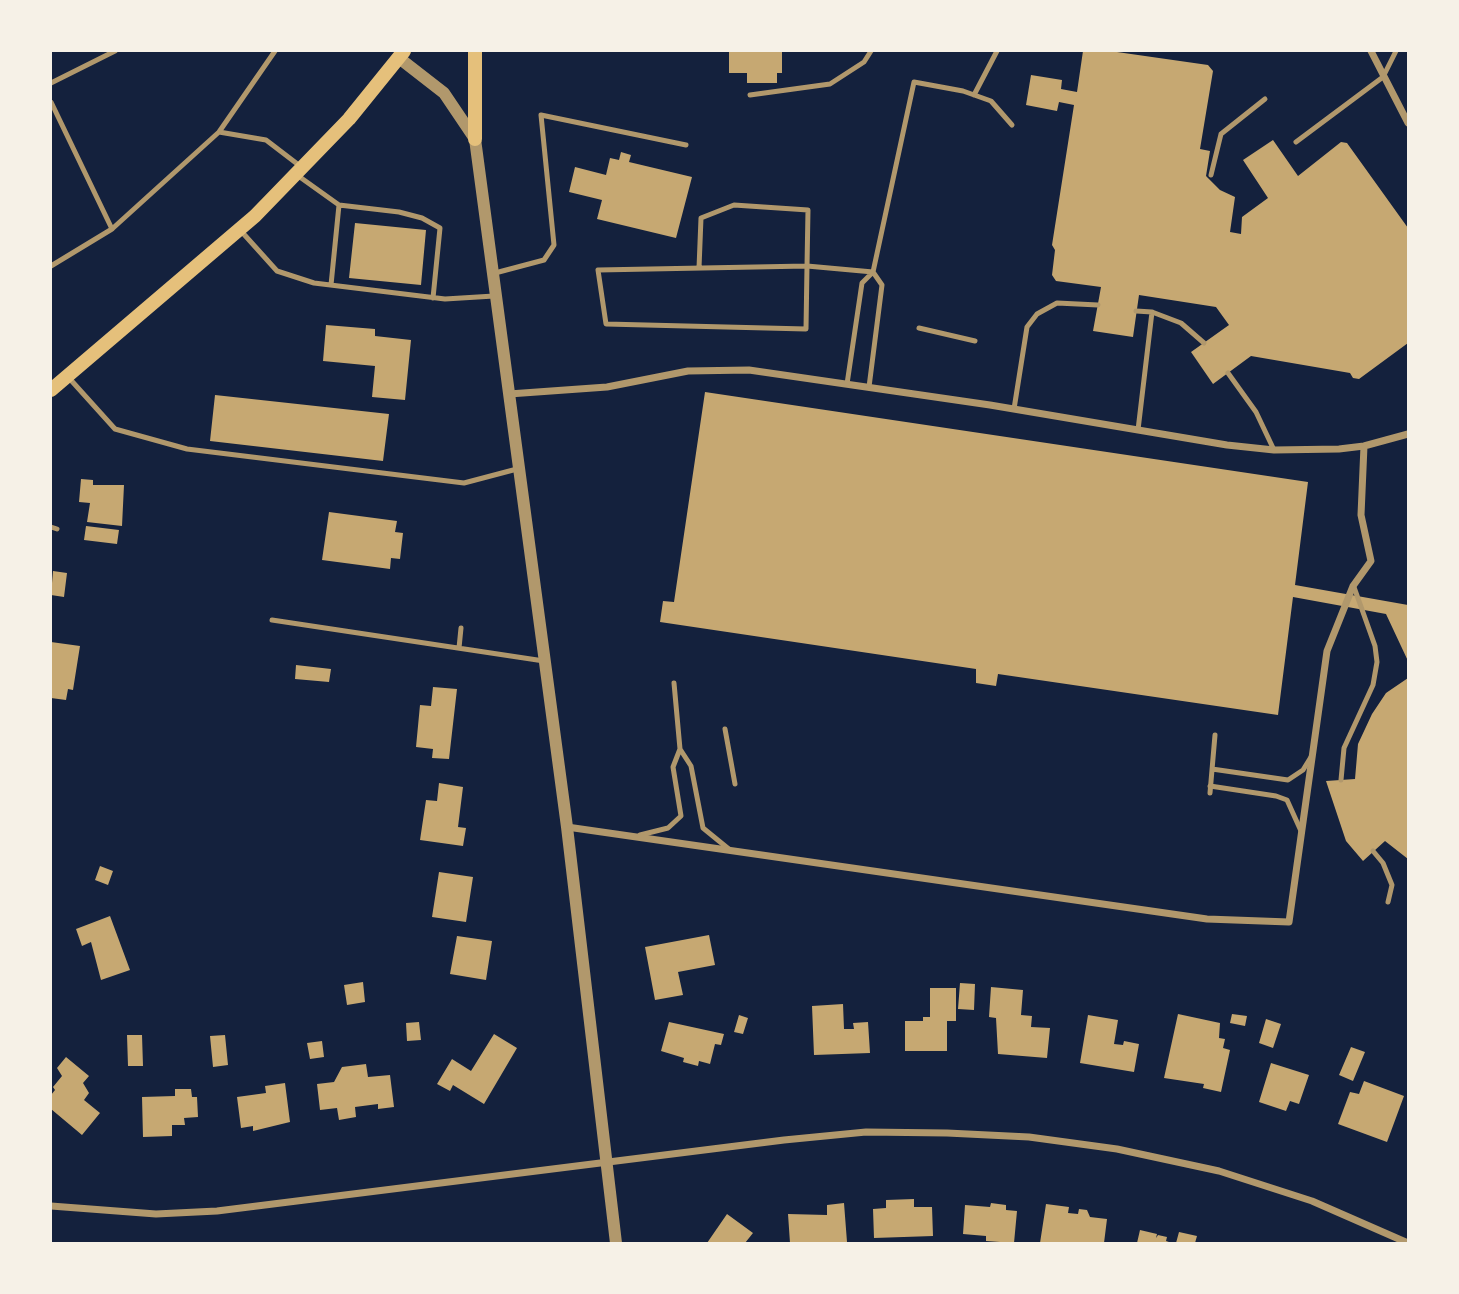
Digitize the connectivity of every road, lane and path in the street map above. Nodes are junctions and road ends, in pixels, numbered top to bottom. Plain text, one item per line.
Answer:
1 (115, 51) edge
2 (275, 51) edge
3 (475, 51) edge
4 (871, 51) edge
5 (997, 51) edge
6 (1371, 51) edge
7 (1396, 51) edge
8 (402, 54) edge
9 (1383, 77) junction
10 (51, 83) edge
11 (750, 95) dead end
12 (974, 96) junction
13 (1265, 99) dead end
14 (51, 102) edge
15 (1408, 123) edge
16 (1012, 125) dead end
17 (219, 132) junction
18 (475, 139) junction
19 (1296, 142) dead end
20 (686, 145) dead end
21 (299, 171) junction
22 (1211, 175) dead end
23 (338, 205) junction
24 (112, 229) junction
25 (239, 229) junction
26 (51, 266) edge
27 (807, 266) junction
28 (699, 268) junction
29 (873, 272) junction
30 (492, 274) junction
31 (331, 285) junction
32 (495, 296) junction
33 (433, 298) junction
34 (1098, 305) dead end
35 (1136, 310) dead end
36 (1152, 312) junction
37 (919, 328) dead end
38 (975, 341) dead end
39 (1204, 343) dead end
40 (1228, 373) dead end
41 (67, 375) junction
42 (848, 384) junction
43 (869, 387) junction
44 (51, 390) edge
45 (507, 394) junction
46 (1014, 409) junction
47 (1138, 430) junction
48 (1408, 434) edge
49 (1364, 446) junction
50 (1274, 450) junction
51 (517, 469) junction
52 (1353, 586) junction
53 (272, 620) dead end
54 (461, 628) dead end
55 (458, 648) junction
56 (544, 661) junction
57 (674, 683) dead end
58 (725, 729) dead end
59 (1215, 735) dead end
60 (680, 749) junction
61 (1311, 757) junction
62 (1212, 769) junction
63 (1341, 780) dead end
64 (736, 784) dead end
65 (1210, 786) junction
66 (1210, 793) dead end
67 (567, 827) junction
68 (1301, 832) junction
69 (634, 837) junction
70 (732, 851) junction
71 (1373, 851) dead end
72 (1388, 902) dead end
73 (605, 1161) junction
74 (51, 1206) edge
75 (616, 1243) edge
76 (1408, 1243) edge

1 - 10 lane
2 - 17 lane
3 - 18 main road
4 - 11 lane
5 - 12 lane
6 - 9 street
7 - 9 lane
8 - 18 street
8 - 21 main road
9 - 15 street
9 - 19 lane
12 - 16 lane
12 - 29 lane
13 - 22 lane
14 - 24 lane
17 - 21 lane
17 - 24 lane
18 - 30 street
20 - 30 lane
21 - 23 lane
21 - 25 main road
23 - 31 lane
23 - 33 lane
24 - 26 lane
25 - 31 lane
25 - 41 main road
27 - 28 lane
27 - 28 lane
27 - 28 lane
27 - 29 lane
29 - 42 lane
29 - 43 lane
30 - 32 street
31 - 33 lane
32 - 33 lane
32 - 45 street
34 - 46 lane
35 - 36 lane
36 - 39 lane
36 - 47 lane
37 - 38 lane
40 - 50 lane
41 - 44 main road
41 - 51 lane
42 - 43 street
42 - 45 street
43 - 46 street
45 - 51 street
46 - 47 street
47 - 50 street
48 - 49 street
49 - 50 street
49 - 52 street
51 - 56 street
52 - 61 street
52 - 63 lane
53 - 55 lane
54 - 55 lane
55 - 56 lane
56 - 67 street
57 - 60 lane
58 - 64 lane
59 - 62 lane
60 - 69 lane
60 - 70 lane
61 - 62 lane
61 - 68 street
62 - 65 lane
65 - 66 lane
65 - 68 lane
67 - 69 street
67 - 73 street
68 - 70 street
69 - 70 street
71 - 72 lane
73 - 74 street
73 - 75 street
73 - 76 street

